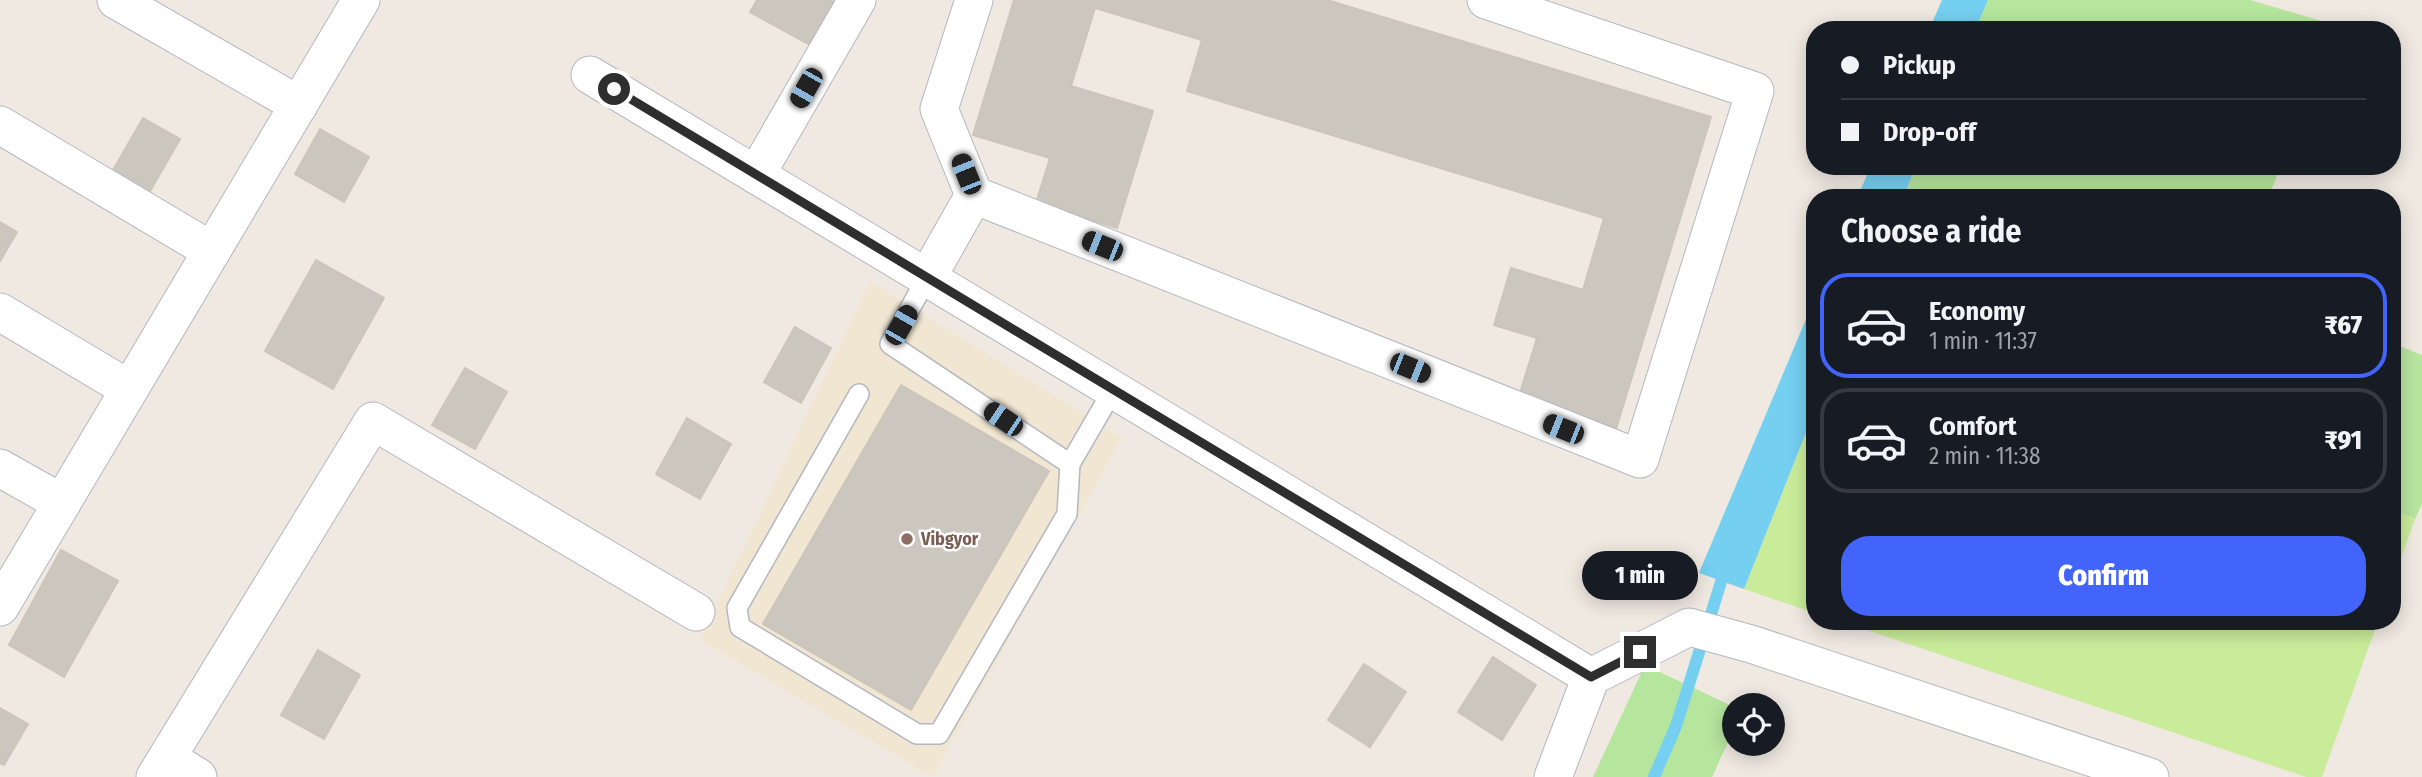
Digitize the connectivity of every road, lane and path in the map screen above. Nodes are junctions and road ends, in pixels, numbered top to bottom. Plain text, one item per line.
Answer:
1 (116, 0) edge
2 (361, 0) edge
3 (857, 0) edge
4 (974, 0) edge
5 (1486, 0) edge
6 (590, 75) dead end
7 (299, 104) junction
8 (0, 125) edge
9 (756, 175) junction
10 (974, 195) junction
11 (212, 251) junction
12 (928, 278) junction
13 (0, 312) edge
14 (129, 389) junction
15 (1113, 390) junction
16 (859, 394) dead end
17 (1070, 464) junction
18 (0, 468) edge
19 (62, 502) junction
20 (0, 607) edge
21 (696, 612) dead end
22 (1591, 677) junction
23 (161, 768) edge
24 (198, 777) edge
25 (1553, 777) edge
26 (2150, 777) edge

1 - 7 street
2 - 7 street
3 - 9 street
4 - 10 street
5 - 10 street
6 - 9 street
7 - 11 street
8 - 11 street
9 - 12 street
10 - 12 street
11 - 14 street
12 - 15 street
12 - 17 lane
13 - 14 street
14 - 19 street
15 - 17 lane
15 - 22 street
16 - 17 lane
18 - 19 street
19 - 20 street
21 - 23 street
22 - 25 street
22 - 26 street
23 - 24 street

